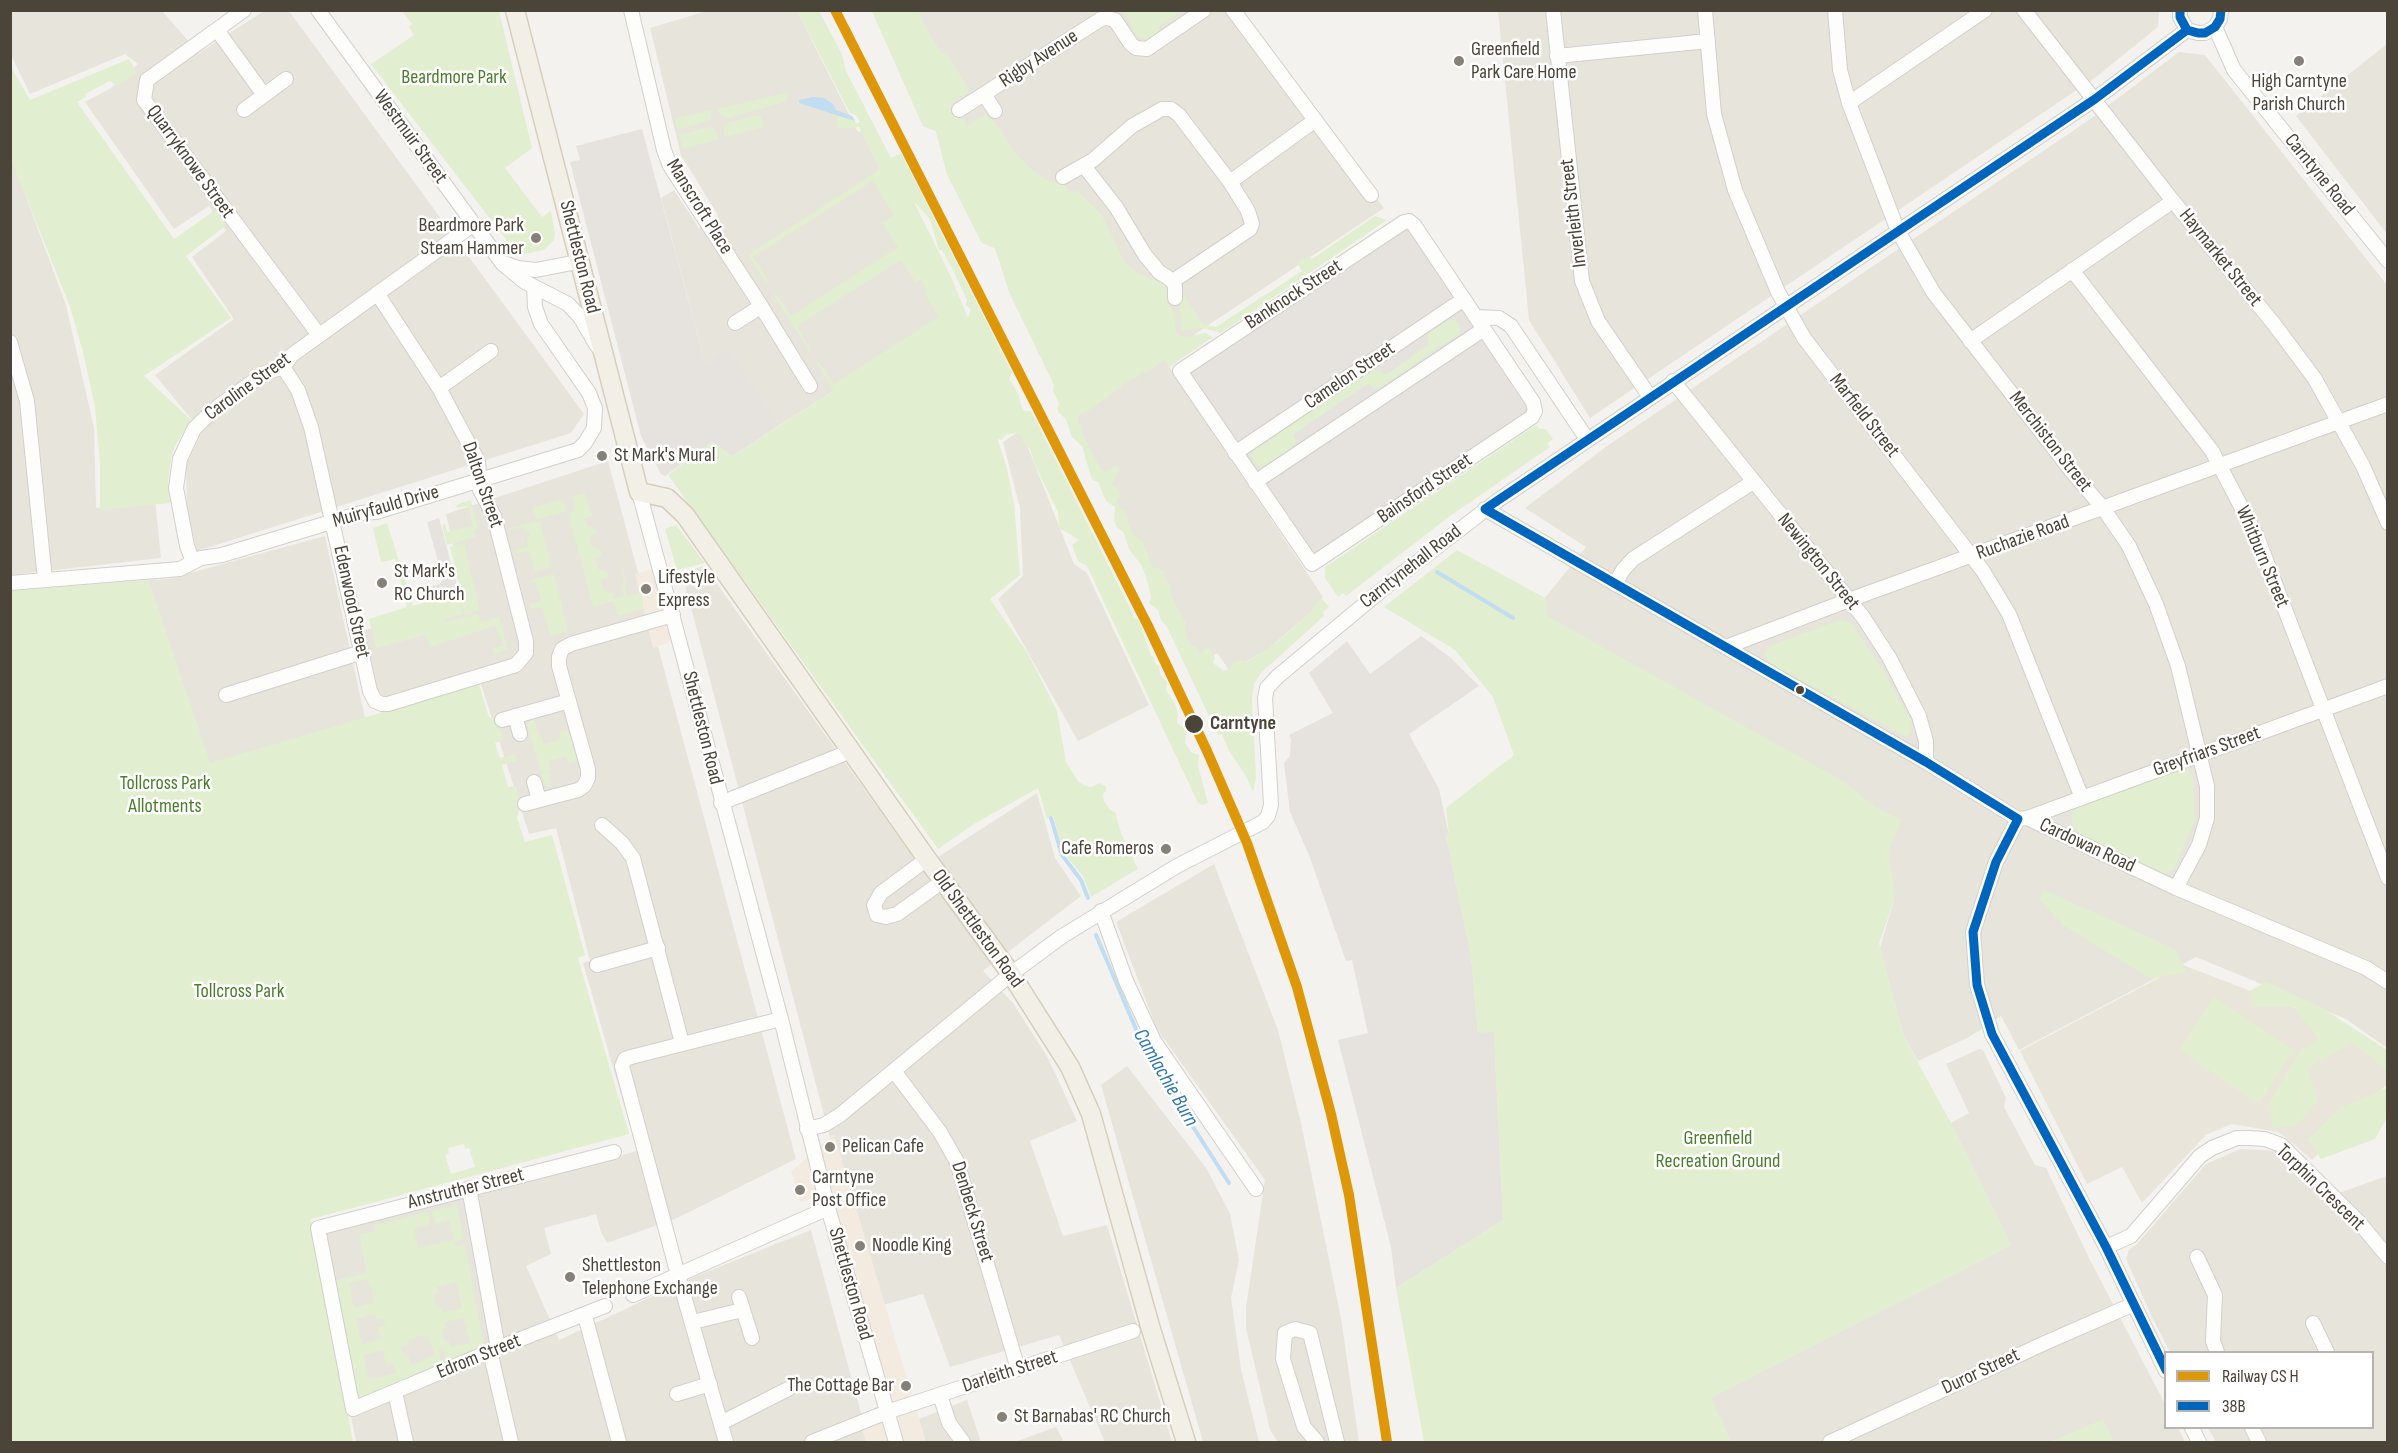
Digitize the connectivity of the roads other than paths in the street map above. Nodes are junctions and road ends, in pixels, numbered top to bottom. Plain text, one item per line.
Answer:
1 (244, 10) edge
2 (318, 10) edge
3 (515, 10) edge
4 (631, 10) edge
5 (1204, 10) edge
6 (1233, 10) edge
7 (1553, 10) edge
8 (1705, 10) edge
9 (1835, 10) edge
10 (1985, 10) edge
11 (2024, 10) edge
12 (2180, 10) edge
13 (2221, 10) edge
14 (2215, 27) junction
15 (217, 30) junction
16 (2187, 30) junction
17 (1708, 41) junction
18 (1557, 56) junction
19 (286, 79) dead end
20 (984, 94) junction
21 (264, 95) junction
22 (2094, 99) junction
23 (1849, 103) junction
24 (244, 110) dead end
25 (959, 110) dead end
26 (995, 111) dead end
27 (1314, 121) junction
28 (1084, 166) junction
29 (1063, 177) dead end
30 (1230, 182) junction
31 (1371, 195) dead end
32 (2173, 201) junction
33 (474, 224) junction
34 (1898, 231) junction
35 (2388, 261) edge
36 (502, 263) junction
37 (581, 264) junction
38 (2072, 270) junction
39 (1173, 281) junction
40 (534, 287) junction
41 (377, 293) junction
42 (1174, 298) dead end
43 (1464, 299) junction
44 (1785, 306) junction
45 (760, 307) junction
46 (1476, 317) junction
47 (735, 323) dead end
48 (1484, 329) junction
49 (320, 335) junction
50 (1971, 341) junction
51 (10, 342) edge
52 (491, 351) dead end
53 (606, 361) junction
54 (283, 367) junction
55 (1673, 381) junction
56 (810, 386) dead end
57 (439, 388) junction
58 (1650, 397) junction
59 (2388, 404) edge
60 (2339, 422) junction
61 (1587, 439) junction
62 (1235, 453) junction
63 (2219, 465) junction
64 (480, 480) junction
65 (1255, 482) junction
66 (1753, 482) junction
67 (639, 492) junction
68 (2103, 508) junction
69 (1485, 510) junction
70 (333, 522) junction
71 (2388, 523) edge
72 (1973, 556) junction
73 (193, 562) junction
74 (45, 580) junction
75 (10, 583) edge
76 (1615, 584) junction
77 (1850, 600) junction
78 (672, 615) junction
79 (1726, 648) junction
80 (362, 652) junction
81 (2388, 686) edge
82 (226, 695) dead end
83 (375, 700) joint
84 (569, 701) junction
85 (2322, 710) junction
86 (520, 734) dead end
87 (851, 751) junction
88 (2200, 755) junction
89 (1926, 762) junction
90 (534, 782) dead end
91 (2082, 798) junction
92 (539, 800) junction
93 (721, 803) junction
94 (525, 804) dead end
95 (2022, 819) junction
96 (602, 825) dead end
97 (927, 859) junction
98 (2388, 878) edge
99 (943, 881) junction
100 (2176, 888) junction
101 (1101, 912) junction
102 (657, 948) junction
103 (597, 965) dead end
104 (1011, 974) junction
105 (2388, 982) edge
106 (781, 1019) junction
107 (682, 1043) junction
108 (894, 1071) junction
109 (807, 1129) junction
110 (614, 1152) dead end
111 (469, 1188) junction
112 (1256, 1189) dead end
113 (828, 1208) junction
114 (2106, 1247) junction
115 (2197, 1257) dead end
116 (2388, 1257) edge
117 (678, 1275) junction
118 (633, 1295) dead end
119 (2134, 1304) junction
120 (605, 1306) dead end
121 (585, 1316) junction
122 (693, 1322) junction
123 (2313, 1323) dead end
124 (1133, 1331) dead end
125 (752, 1338) dead end
126 (2325, 1349) edge
127 (494, 1350) junction
128 (2216, 1351) edge
129 (2164, 1367) edge
130 (1018, 1369) junction
131 (710, 1384) junction
132 (788, 1389) dead end
133 (395, 1392) junction
134 (677, 1394) dead end
135 (940, 1395) junction
136 (353, 1410) joint
137 (887, 1412) junction
138 (721, 1423) junction
139 (2192, 1429) edge
140 (2252, 1429) edge
141 (406, 1443) edge
142 (511, 1443) edge
143 (619, 1443) edge
144 (726, 1443) edge
145 (812, 1443) edge
146 (896, 1443) edge
147 (963, 1443) edge
148 (1186, 1443) edge
149 (1317, 1443) edge
150 (1337, 1443) edge
151 (1830, 1443) edge
152 (2199, 1443) edge
153 (2259, 1443) edge

1 - 15 street, Quarryknowe Street
2 - 33 street, Westmuir Street
3 - 37 main road, Shettleston Road
4 - 45 street, Manscroft Place
5 - 20 street, Rigby Avenue
6 - 27 street
7 - 18 street, Inverleith Street
8 - 17 street, Marfield Street
9 - 23 street, Merchiston Street
10 - 23 street
11 - 22 street, Haymarket Street
12 - 16 street
13 - 14 street
14 - 16 street
14 - 35 street, Carntyne Road
15 - 21 street
15 - 49 street, Quarryknowe Street
16 - 22 street, Carntynehall Road
17 - 18 street
17 - 44 street, Marfield Street
18 - 58 street, Inverleith Street
19 - 21 street
20 - 25 street, Rigby Avenue
20 - 26 street
21 - 24 street
22 - 32 street, Haymarket Street
22 - 34 street, Carntynehall Road
23 - 34 street, Merchiston Street
27 - 30 street
27 - 31 street
28 - 29 street
28 - 30 street
28 - 39 street
30 - 39 street
32 - 38 street
32 - 60 street, Haymarket Street
33 - 36 street, Westmuir Street
33 - 41 street, Caroline Street
34 - 44 street, Carntynehall Road
34 - 50 street, Merchiston Street
36 - 37 street
36 - 40 street, Westmuir Street
37 - 53 main road, Shettleston Road
38 - 50 street
38 - 63 street, Whitburn Street
39 - 42 street
40 - 53 street, Westmuir Street
40 - 64 street, Muiryfauld Drive
41 - 49 street, Caroline Street
41 - 57 street, Dalton Street
43 - 46 street
43 - 62 street, Camelon Street
43 - 62 street, Banknock Street
44 - 55 street, Carntynehall Road
44 - 72 street, Marfield Street
45 - 47 street
45 - 56 street, Manscroft Place
46 - 48 street
46 - 61 street
48 - 65 street, Camelon Street
48 - 65 street, Bainsford Street
49 - 54 street, Caroline Street
50 - 68 street, Merchiston Street
51 - 74 street
52 - 57 street
53 - 67 main road, Shettleston Road
54 - 70 street, Edenwood Street
54 - 73 street, Caroline Street
55 - 58 street, Carntynehall Road
55 - 66 street, Newington Street
57 - 64 street, Dalton Street
58 - 61 street, Carntynehall Road
59 - 60 street, Ruchazie Road
60 - 63 street, Ruchazie Road
60 - 71 street, Haymarket Street
61 - 69 street, Carntynehall Road
62 - 65 street
63 - 68 street, Ruchazie Road
63 - 85 street, Whitburn Street
64 - 70 street, Muiryfauld Drive
64 - 83 street, Dalton Street
66 - 76 street
66 - 77 street, Newington Street
67 - 78 street, Shettleston Road
67 - 87 main road, Old Shettleston Road
68 - 72 street, Ruchazie Road
68 - 88 street, Merchiston Street
69 - 76 street, Cardowan Road
69 - 101 street, Carntynehall Road
70 - 73 street, Muiryfauld Drive
70 - 80 street, Edenwood Street
72 - 77 street, Ruchazie Road
72 - 91 street, Marfield Street
73 - 74 street, Muiryfauld Drive
74 - 75 street, Muiryfauld Drive
76 - 79 street, Cardowan Road
77 - 79 street, Ruchazie Road
77 - 89 street, Newington Street
78 - 84 street
78 - 93 street, Shettleston Road
79 - 89 street, Cardowan Road
80 - 82 street
80 - 83 street, Edenwood Street
81 - 85 street, Greyfriars Street
84 - 86 street
84 - 92 street
85 - 88 street, Greyfriars Street
85 - 98 street, Whitburn Street
87 - 93 street
87 - 97 main road, Old Shettleston Road
88 - 91 street, Greyfriars Street
88 - 100 street, Merchiston Street
89 - 95 street, Cardowan Road
90 - 92 street
91 - 95 street, Greyfriars Street
92 - 94 street
93 - 106 street, Shettleston Road
95 - 100 street, Cardowan Road
95 - 114 street
96 - 102 street
97 - 99 main road, Old Shettleston Road
97 - 99 street
99 - 104 main road, Old Shettleston Road
100 - 105 street, Cardowan Road
101 - 104 street, Carntynehall Road
101 - 112 street
102 - 103 street
102 - 107 street
104 - 108 street, Carntynehall Road
104 - 148 main road, Old Shettleston Road
106 - 107 street
106 - 109 street, Shettleston Road
107 - 117 street
108 - 109 street, Carntynehall Road
108 - 130 street, Denbeck Street
109 - 113 street, Shettleston Road
110 - 111 street, Anstruther Street
111 - 127 street
111 - 136 street, Anstruther Street
113 - 117 street
113 - 137 street, Shettleston Road
114 - 116 street, Torphin Crescent
114 - 119 street
115 - 128 street
117 - 118 street
117 - 122 street
119 - 129 street
119 - 151 street, Duror Street
120 - 121 street, Edrom Street
121 - 127 street, Edrom Street
121 - 143 street
122 - 125 street
122 - 131 street
123 - 126 street
124 - 130 street, Darleith Street
127 - 133 street, Edrom Street
127 - 142 street
130 - 135 street, Darleith Street
131 - 134 street
131 - 138 street
132 - 138 street
133 - 136 street, Edrom Street
133 - 141 street
135 - 137 street, Darleith Street
135 - 147 street
137 - 145 street, Darleith Street
137 - 146 street, Shettleston Road
138 - 144 street
139 - 152 street
140 - 153 street
149 - 150 street

